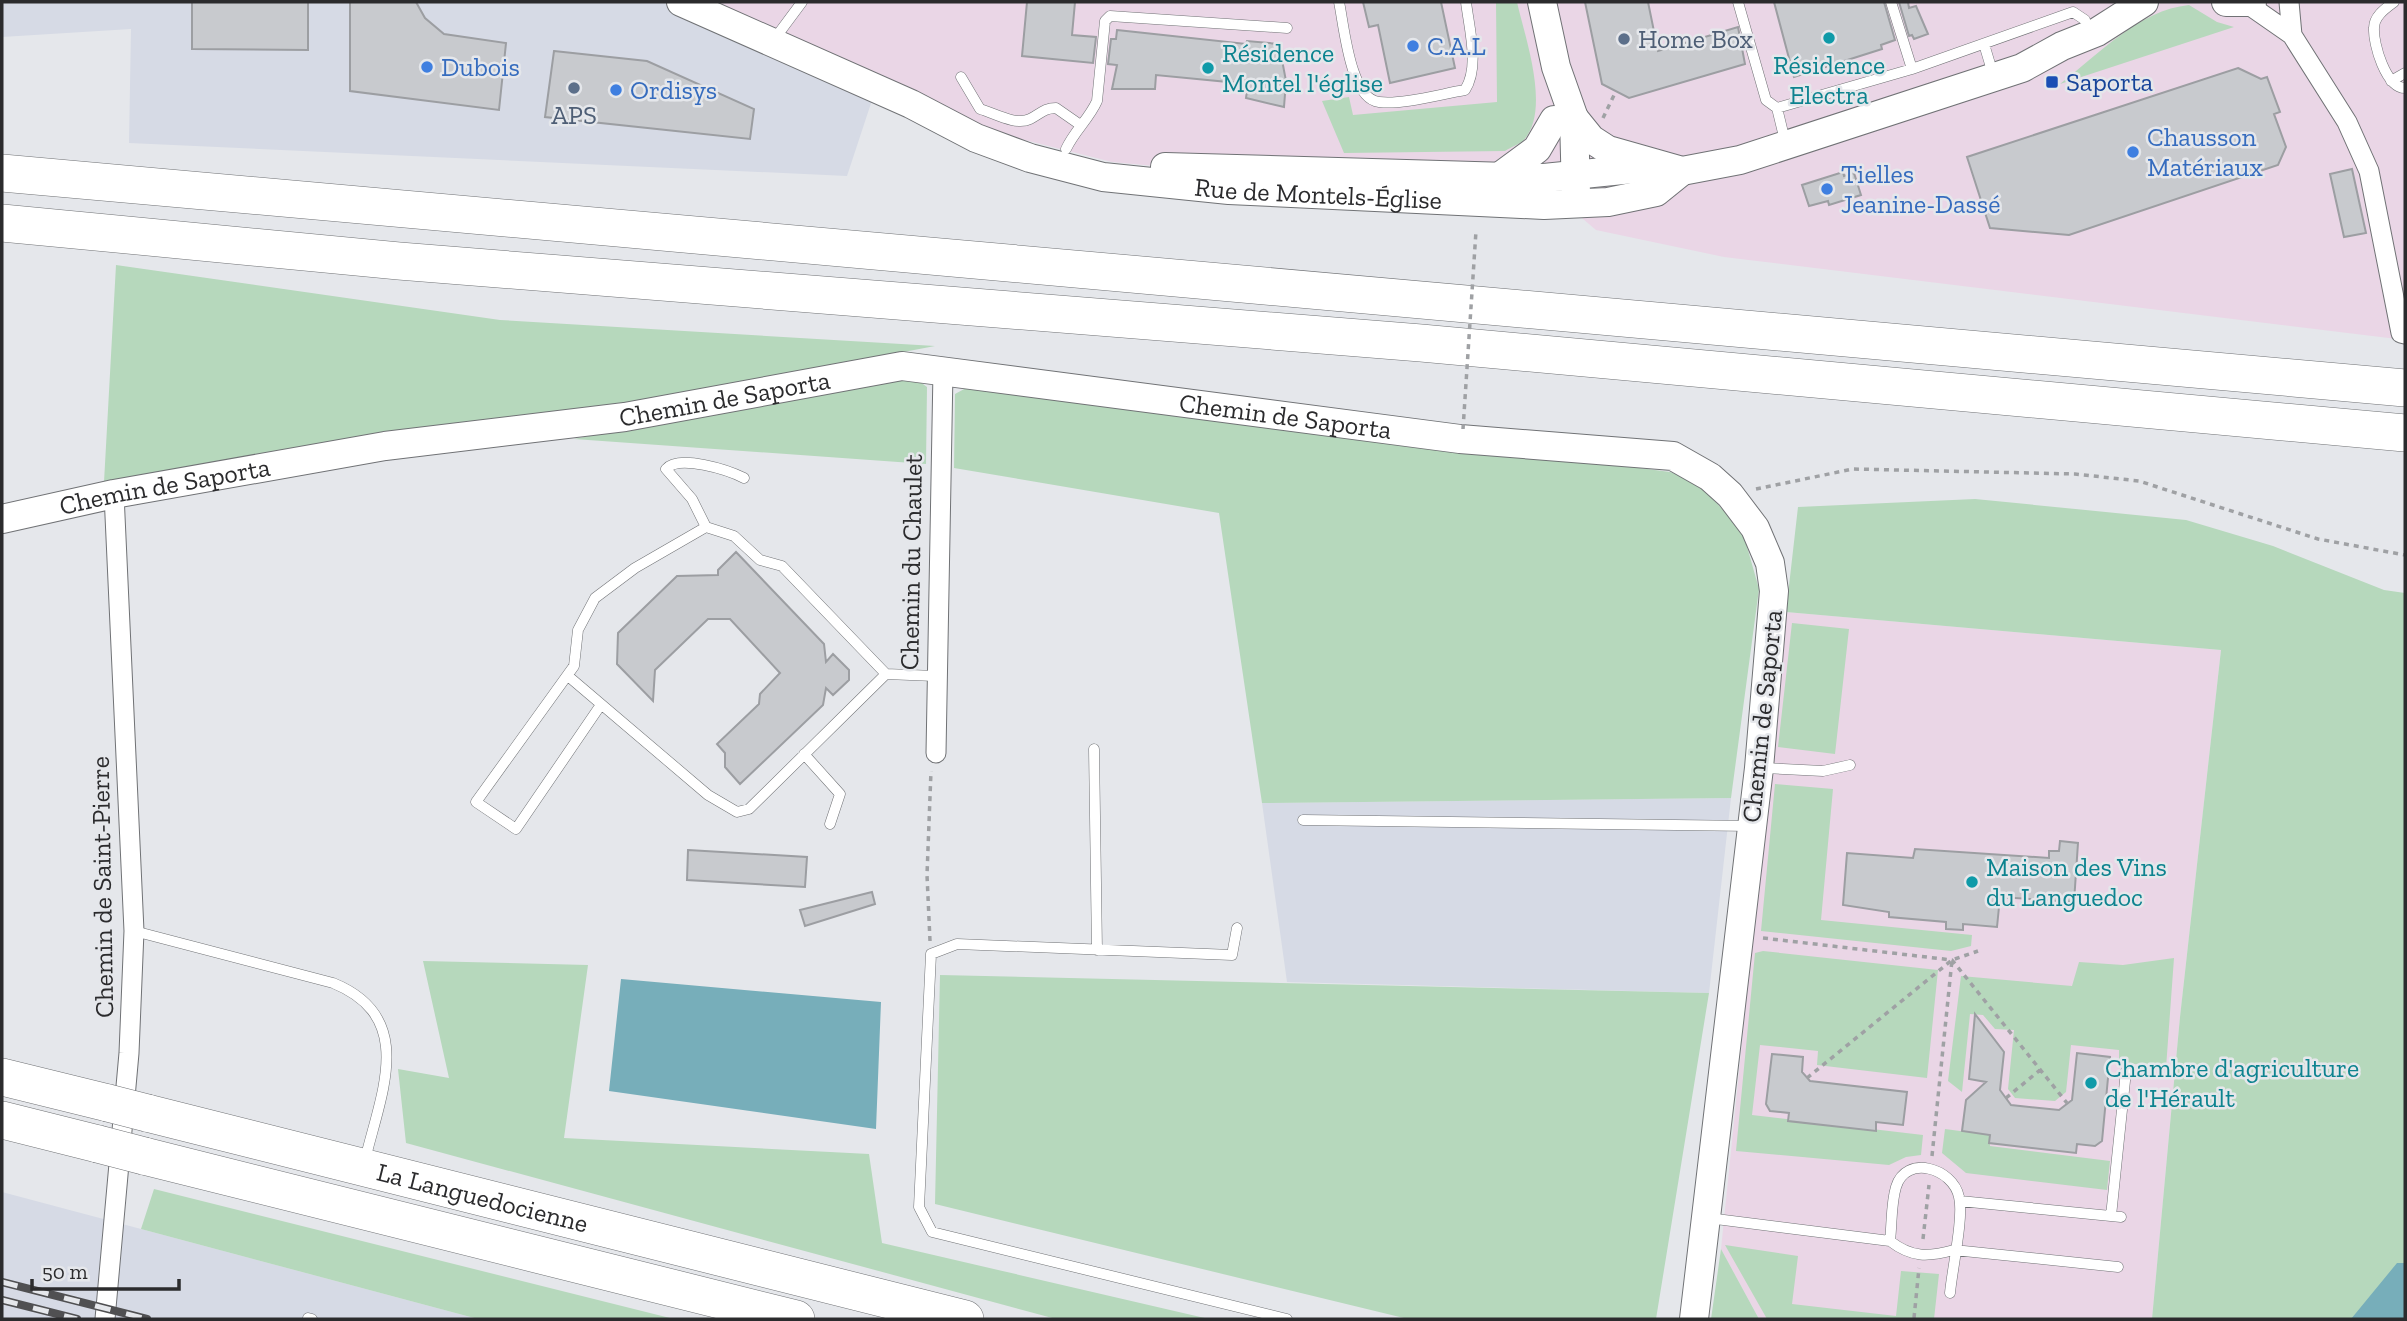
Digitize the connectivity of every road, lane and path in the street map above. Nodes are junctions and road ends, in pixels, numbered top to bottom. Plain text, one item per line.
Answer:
1 (802, 2) edge
2 (1339, 2) edge
3 (1466, 2) edge
4 (1542, 2) edge
5 (1738, 2) edge
6 (1891, 2) edge
7 (2110, 2) edge
8 (2144, 2) edge
9 (2242, 2) edge
10 (2288, 2) edge
11 (2394, 2) edge
12 (697, 5) edge
13 (2085, 20) junction
14 (1287, 28) dead end
15 (2291, 35) junction
16 (772, 42) junction
17 (1984, 44) junction
18 (2062, 46) junction
19 (1912, 69) junction
20 (2405, 74) edge
21 (961, 77) dead end
22 (1995, 77) junction
23 (2391, 81) junction
24 (2405, 88) edge
25 (1616, 91) dead end
26 (1777, 108) junction
27 (1576, 120) junction
28 (1079, 124) junction
29 (1786, 145) junction
30 (1064, 158) junction
31 (1672, 169) junction
32 (2, 173) edge
33 (1575, 176) junction
34 (1499, 177) junction
35 (1577, 204) junction
36 (2, 223) edge
37 (1476, 231) dead end
38 (2405, 334) edge
39 (943, 371) junction
40 (2405, 388) edge
41 (1463, 429) dead end
42 (2405, 433) edge
43 (744, 478) dead end
44 (114, 494) junction
45 (1730, 495) junction
46 (2, 519) edge
47 (706, 527) junction
48 (2405, 555) edge
49 (886, 674) junction
50 (568, 676) junction
51 (935, 676) junction
52 (600, 706) junction
53 (1094, 749) dead end
54 (936, 753) joint
55 (804, 754) junction
56 (1850, 765) dead end
57 (1759, 768) junction
58 (1303, 820) dead end
59 (830, 824) dead end
60 (1752, 826) junction
61 (1237, 928) dead end
62 (134, 931) junction
63 (1740, 934) junction
64 (1097, 950) junction
65 (1978, 951) dead end
66 (931, 954) junction
67 (1952, 960) junction
68 (2040, 1070) junction
69 (2126, 1071) dead end
70 (2, 1077) edge
71 (1807, 1078) dead end
72 (2006, 1098) dead end
73 (2067, 1103) dead end
74 (2, 1120) edge
75 (363, 1167) junction
76 (1931, 1168) junction
77 (1960, 1200) junction
78 (1707, 1218) junction
79 (1890, 1241) junction
80 (1954, 1250) junction
81 (1921, 1256) junction
82 (2118, 1267) dead end
83 (1950, 1293) dead end
84 (1914, 1318) edge
85 (106, 1319) edge
86 (796, 1319) edge
87 (965, 1319) edge
88 (1287, 1319) edge
89 (1694, 1319) edge

1 - 16 lane
2 - 3 lane
4 - 27 street
5 - 26 lane
6 - 19 lane
7 - 13 street
8 - 18 street
9 - 15 street
10 - 15 street
11 - 23 lane
12 - 16 street, Rue de Montels-Église
13 - 17 lane
13 - 18 street
14 - 28 lane
15 - 38 street
16 - 30 street, Rue de Montels-Église
17 - 19 lane
17 - 22 lane
18 - 22 street, Rue de Montels-Église
19 - 26 lane
20 - 23 lane
21 - 28 lane
22 - 29 street, Rue de Montels-Église
23 - 24 lane
25 - 27 path
26 - 29 lane
27 - 31 street
27 - 33 street
27 - 34 street
28 - 30 lane
29 - 31 street, Rue de Montels-Église
30 - 34 street, Rue de Montels-Église
30 - 35 street, Rue de Montels-Église
31 - 33 street, Rue de Montels-Église
31 - 35 street, Rue de Montels-Église
32 - 40 highway
33 - 34 street, Rue de Montels-Église
33 - 35 street
36 - 42 highway
37 - 41 path, bridge
39 - 44 street, Chemin de Saporta
39 - 45 street, Chemin de Saporta
39 - 51 street, Chemin du Chaulet
43 - 47 lane
44 - 46 street, Chemin de Saporta
44 - 62 street, Chemin de Saint-Pierre
45 - 48 path
45 - 57 street, Chemin de Saporta
47 - 49 lane
47 - 50 lane
49 - 51 lane
49 - 55 lane
50 - 52 lane
50 - 52 lane
51 - 54 street, Chemin du Chaulet
52 - 55 lane
53 - 64 lane
54 - 66 path
55 - 59 lane
56 - 57 lane
57 - 60 street, Chemin de Saporta
58 - 60 lane
60 - 63 street, Chemin de Saporta
61 - 64 lane
62 - 75 lane
62 - 85 street, Chemin de Saint-Pierre
63 - 67 path
63 - 78 street, Chemin de Saporta
64 - 66 lane
65 - 67 path
66 - 88 lane
67 - 68 path
67 - 71 path
67 - 76 path
68 - 72 path
68 - 73 path
69 - 77 lane
70 - 75 highway, La Languedocienne, bridge
74 - 86 highway, La Languedocienne, bridge
75 - 87 highway, La Languedocienne
76 - 77 lane
76 - 79 lane
76 - 81 path
77 - 80 lane
78 - 79 lane
78 - 89 street, Chemin de Saporta
79 - 81 lane
80 - 81 lane
80 - 82 lane
80 - 83 lane
81 - 84 path

